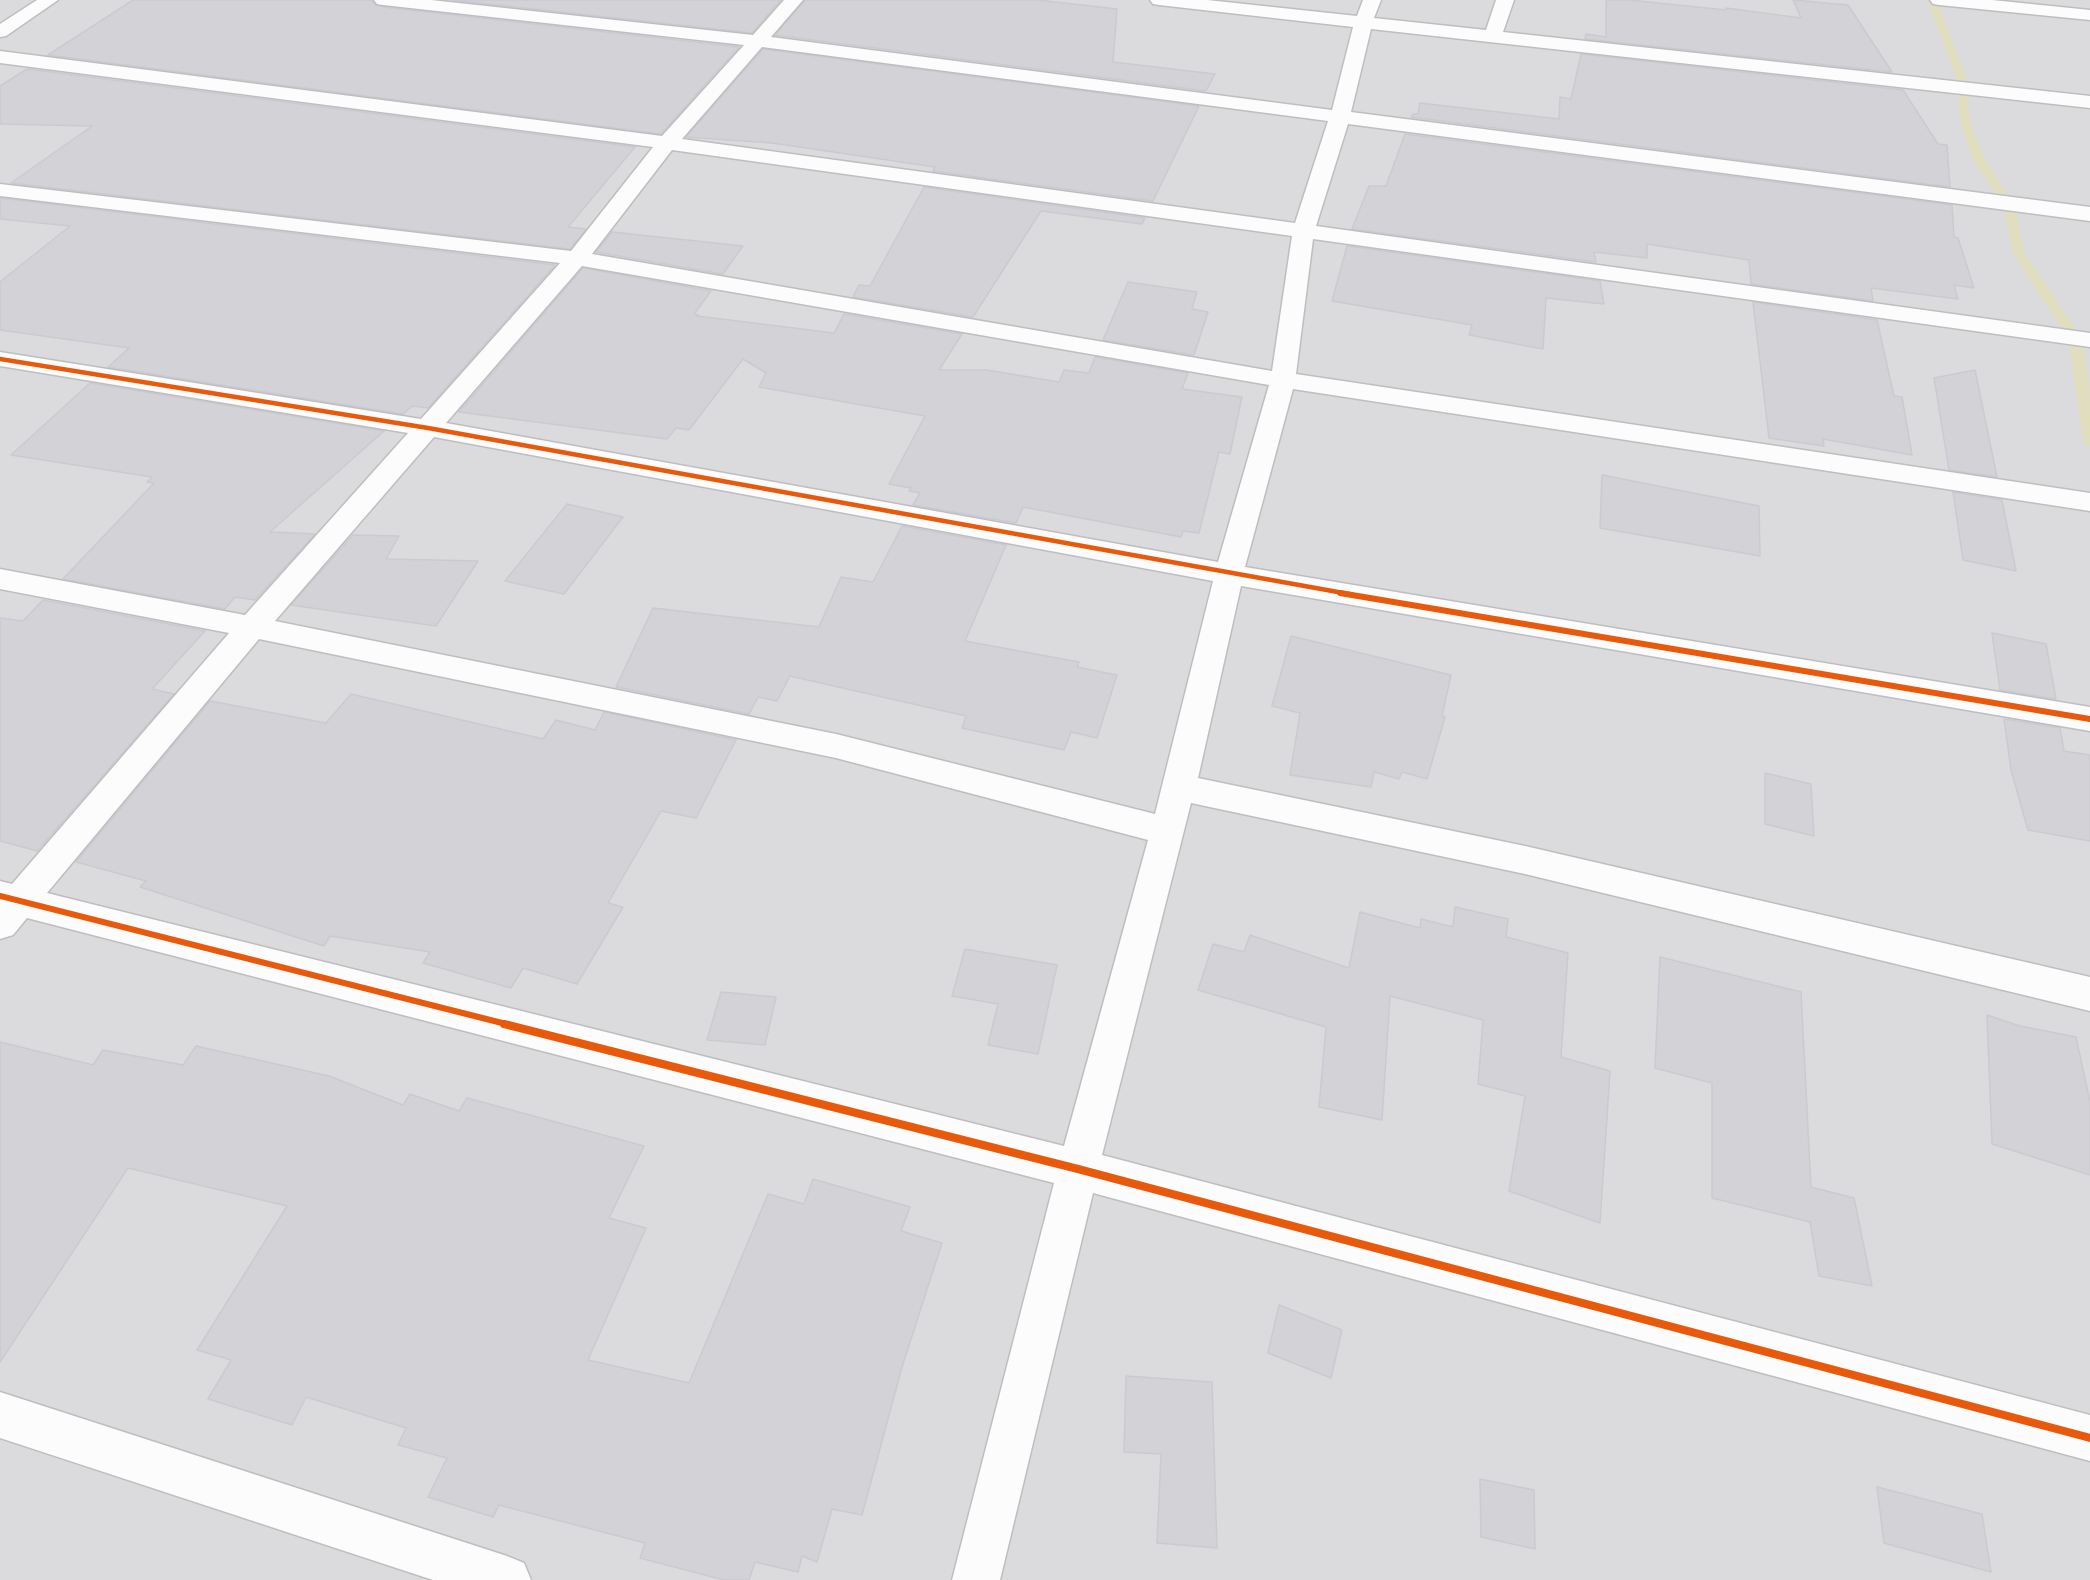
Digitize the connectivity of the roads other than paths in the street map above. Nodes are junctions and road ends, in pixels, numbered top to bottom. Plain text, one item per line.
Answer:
1 (49, 0) edge
2 (383, 0) edge
3 (794, 0) edge
4 (1159, 0) edge
5 (1505, 0) edge
6 (1939, 0) edge
7 (1367, 12) edge
8 (2090, 15) edge
9 (1, 31) edge
10 (1493, 36) junction
11 (757, 41) junction
12 (0, 57) edge
13 (2090, 102) edge
14 (1340, 116) junction
15 (667, 143) junction
16 (0, 190) edge
17 (2090, 214) edge
18 (1303, 233) junction
19 (577, 258) junction
20 (2090, 340) edge
21 (0, 359) edge
22 (1283, 380) junction
23 (428, 428) junction
24 (2090, 502) edge
25 (1229, 574) junction
26 (0, 579) edge
27 (252, 627) junction
28 (2090, 719) edge
29 (1179, 787) junction
30 (1166, 831) junction
31 (7, 907) edge
32 (2090, 994) edge
33 (1078, 1169) junction
34 (0, 1415) edge
35 (2090, 1438) edge
36 (507, 1580) edge
37 (976, 1580) edge

1 - 9 street
2 - 11 street
3 - 11 street
4 - 7 street
5 - 10 street
6 - 8 street
7 - 10 street
7 - 14 street
10 - 13 street
11 - 14 street
11 - 15 street
12 - 15 street
14 - 17 street
14 - 18 street
15 - 18 street
15 - 19 street
16 - 19 street
18 - 20 street
18 - 22 street
19 - 22 street
19 - 23 street
21 - 23 street
22 - 24 street
22 - 25 street
23 - 25 street
23 - 27 street
25 - 28 street
25 - 29 street
26 - 27 street
27 - 30 street
27 - 31 street
29 - 30 street
29 - 32 street
30 - 33 street
31 - 33 street
33 - 35 street
33 - 37 street
34 - 36 street

